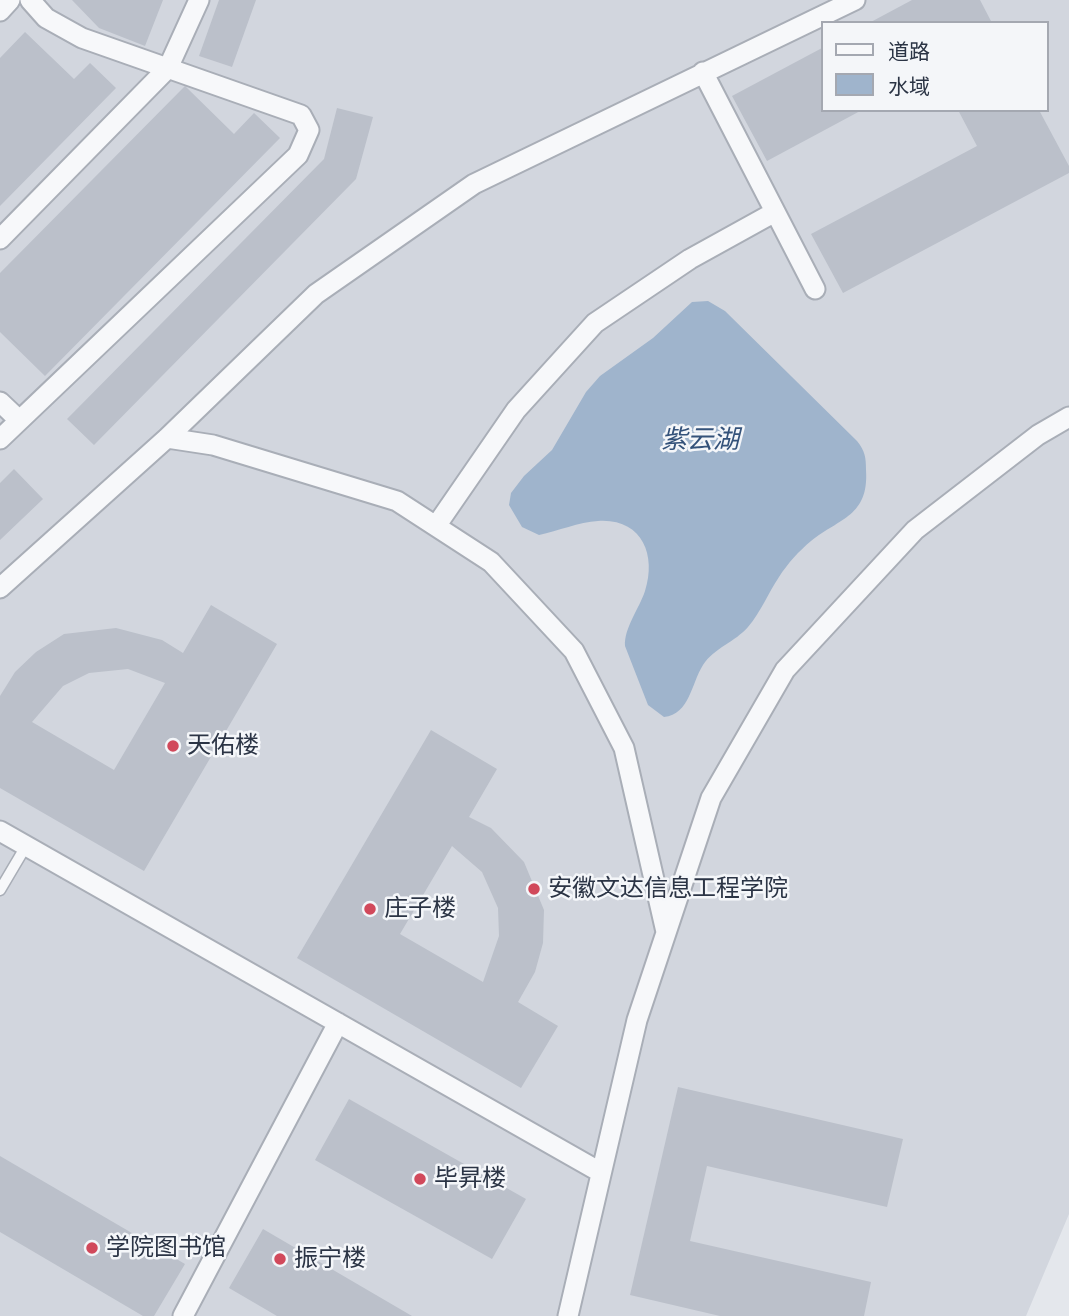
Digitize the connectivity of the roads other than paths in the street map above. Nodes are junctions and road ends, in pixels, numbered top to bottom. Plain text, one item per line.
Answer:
1 (10, 0) edge
2 (30, 0) edge
3 (199, 0) edge
4 (855, 0) edge
5 (0, 11) edge
6 (168, 68) junction
7 (703, 72) junction
8 (775, 212) junction
9 (0, 239) edge
10 (815, 289) dead end
11 (0, 402) edge
12 (1069, 417) edge
13 (19, 421) junction
14 (167, 438) junction
15 (0, 439) edge
16 (436, 526) junction
17 (0, 588) edge
18 (0, 831) edge
19 (26, 846) junction
20 (0, 890) edge
21 (666, 933) junction
22 (338, 1023) junction
23 (600, 1172) junction
24 (183, 1316) edge
25 (568, 1316) edge

1 - 5 street
2 - 6 street
3 - 6 street
4 - 7 street
6 - 9 street
6 - 13 street
7 - 8 street
7 - 14 street
8 - 10 street
8 - 16 street
11 - 13 street
12 - 21 street
13 - 15 street
14 - 16 street
14 - 17 street
16 - 21 street
18 - 19 street
19 - 20 lane
19 - 22 street
21 - 23 street
22 - 23 street
22 - 24 street
23 - 25 street

